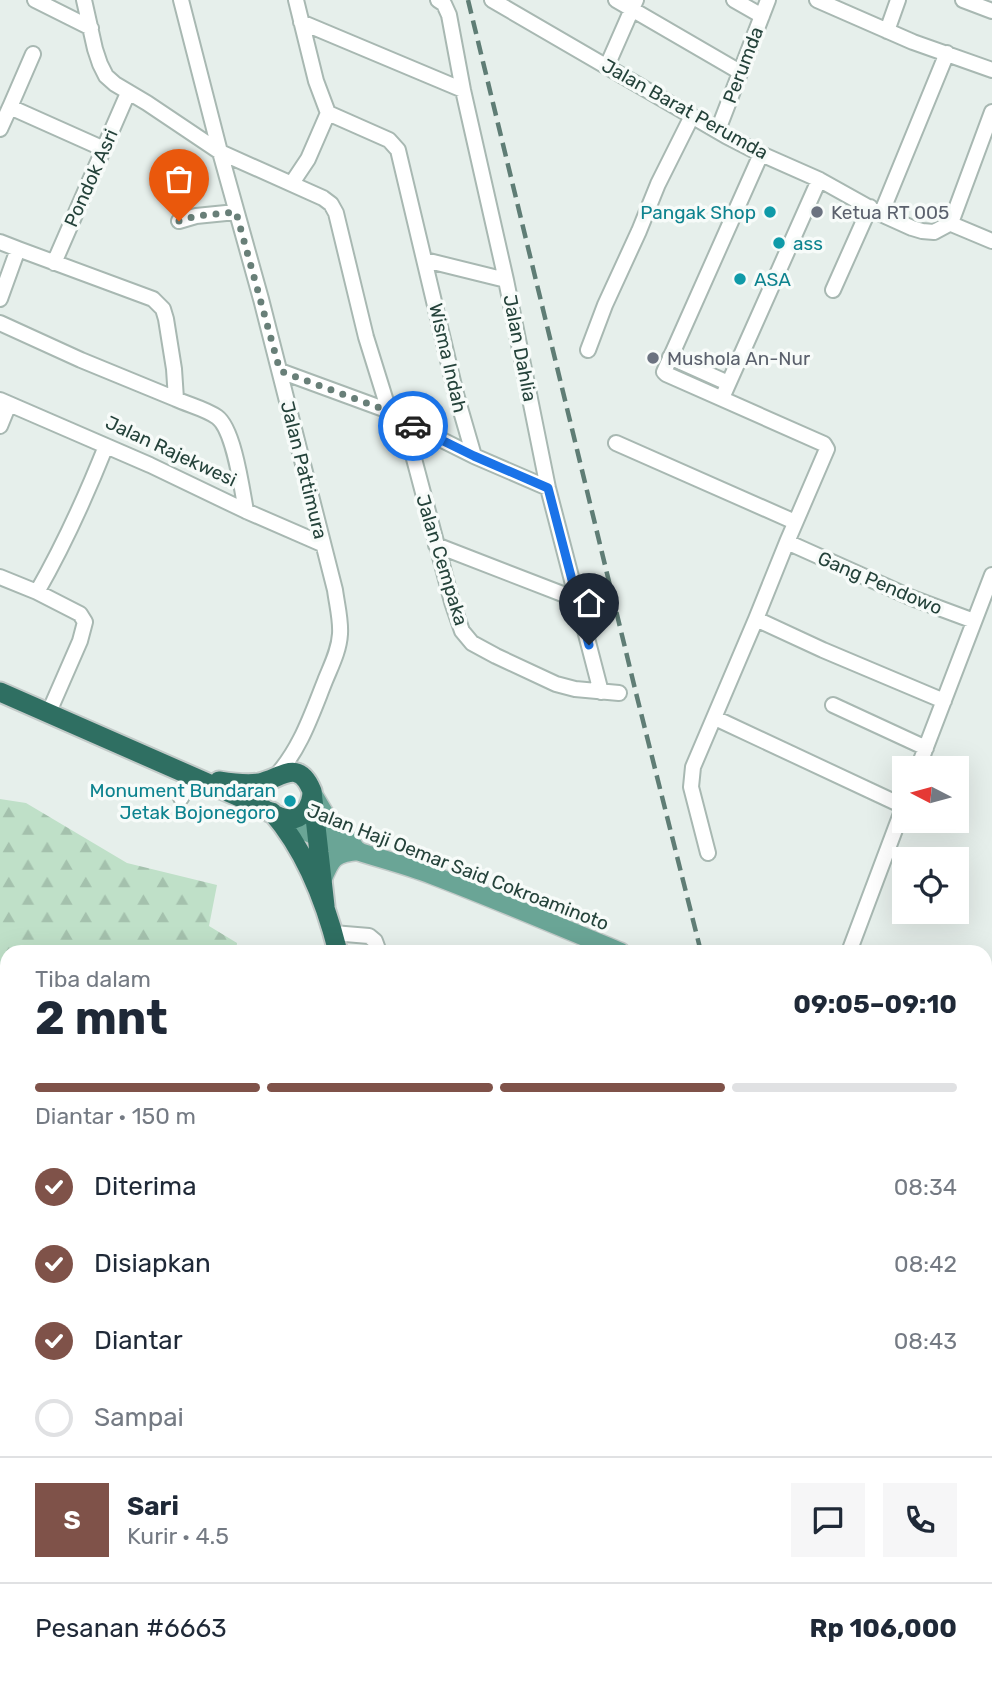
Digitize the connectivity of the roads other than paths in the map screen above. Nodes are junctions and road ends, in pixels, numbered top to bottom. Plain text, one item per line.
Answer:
1 (35, 0) edge
2 (84, 0) edge
3 (181, 0) edge
4 (296, 0) edge
5 (492, 0) edge
6 (616, 0) edge
7 (734, 0) edge
8 (768, 0) edge
9 (817, 0) edge
10 (898, 0) edge
11 (963, 0) edge
12 (441, 2) edge
13 (835, 4) edge
14 (634, 5) edge
15 (992, 11) edge
16 (762, 16) junction
17 (301, 22) junction
18 (91, 28) junction
19 (887, 31) junction
20 (947, 53) junction
21 (33, 54) dead end
22 (607, 66) junction
23 (992, 70) edge
24 (740, 72) junction
25 (463, 90) junction
26 (128, 93) junction
27 (10, 107) junction
28 (992, 112) edge
29 (328, 113) junction
30 (692, 116) junction
31 (0, 129) edge
32 (718, 130) junction
33 (104, 149) junction
34 (220, 152) junction
35 (761, 154) junction
36 (819, 180) junction
37 (292, 183) junction
38 (875, 210) junction
39 (236, 212) junction
40 (179, 221) dead end
41 (949, 223) junction
42 (992, 241) edge
43 (0, 242) edge
44 (18, 249) junction
45 (425, 260) junction
46 (54, 263) junction
47 (506, 281) junction
48 (833, 289) dead end
49 (0, 299) edge
50 (0, 323) edge
51 (588, 350) dead end
52 (670, 357) junction
53 (280, 371) junction
54 (728, 383) junction
55 (722, 398) junction
56 (176, 399) junction
57 (5, 402) edge
58 (388, 411) junction
59 (404, 421) junction
60 (0, 426) edge
61 (616, 443) dead end
62 (106, 446) junction
63 (474, 456) junction
64 (548, 488) junction
65 (246, 511) junction
66 (795, 522) junction
67 (786, 542) junction
68 (322, 544) junction
69 (436, 544) junction
70 (992, 575) edge
71 (0, 577) edge
72 (37, 592) junction
73 (578, 600) junction
74 (986, 609) edge
75 (756, 619) junction
76 (974, 621) junction
77 (0, 692) edge
78 (601, 692) junction
79 (620, 693) dead end
80 (944, 701) junction
81 (833, 705) dead end
82 (49, 712) junction
83 (715, 718) junction
84 (303, 735) junction
85 (926, 748) junction
86 (923, 756) edge
87 (193, 776) junction
88 (272, 779) junction
89 (310, 787) junction
90 (181, 798) dead end
91 (892, 799) edge
92 (278, 816) junction
93 (894, 833) edge
94 (318, 837) junction
95 (359, 851) junction
96 (708, 853) dead end
97 (322, 881) junction
98 (325, 906) junction
99 (333, 933) junction
100 (336, 945) edge
101 (376, 945) edge
102 (604, 945) edge
103 (852, 945) edge

1 - 18 street
2 - 18 street
3 - 34 street, Jalan Pattimura
4 - 17 street
5 - 22 street, Jalan Barat Perumda
6 - 14 street
7 - 16 street
8 - 16 street, Perumda
9 - 13 street
10 - 19 street
11 - 15 street
12 - 25 street, Jalan Dahlia
13 - 19 street
14 - 22 street
14 - 24 street
16 - 24 street, Perumda
17 - 25 street
17 - 29 street
18 - 26 street
19 - 20 street
20 - 23 street
20 - 38 street
21 - 27 street
22 - 30 street, Jalan Barat Perumda
24 - 32 street, Perumda
25 - 47 street, Jalan Dahlia
26 - 33 street, Pondok Asri
26 - 34 street
27 - 31 street
27 - 33 street
28 - 41 street
29 - 37 street
29 - 45 street, Wisma Indah
30 - 32 street, Jalan Barat Perumda
30 - 51 street
32 - 35 street, Jalan Barat Perumda
33 - 46 street, Pondok Asri
34 - 37 street
34 - 39 street, Jalan Pattimura
35 - 36 street, Jalan Barat Perumda
35 - 52 street
36 - 38 street, Jalan Barat Perumda
36 - 54 street
37 - 58 street
38 - 41 street, Jalan Barat Perumda
38 - 48 street
39 - 40 street
39 - 53 street, Jalan Pattimura
41 - 42 street
43 - 44 street
44 - 46 street
44 - 49 street
45 - 47 street
45 - 63 street, Wisma Indah
46 - 56 street
47 - 64 street, Jalan Dahlia
50 - 56 street
52 - 54 street
52 - 55 street
53 - 58 street
53 - 68 street, Jalan Pattimura
54 - 55 street
55 - 66 street
56 - 65 street
57 - 60 street
57 - 62 street, Jalan Rajekwesi
58 - 59 street, Wisma Indah
59 - 63 street, Wisma Indah
59 - 69 street, Jalan Cempaka
61 - 66 street
62 - 65 street, Jalan Rajekwesi
62 - 72 street
63 - 64 street, Wisma Indah
64 - 73 street, Jalan Dahlia
65 - 68 street, Jalan Rajekwesi
66 - 67 street
67 - 75 street
67 - 76 street, Gang Pendowo
68 - 84 street, Jalan Pattimura
69 - 73 street
69 - 78 street, Jalan Cempaka
70 - 74 street
71 - 72 street
72 - 82 street
73 - 78 street, Jalan Dahlia
74 - 76 street
75 - 80 street
75 - 83 street
76 - 80 street
77 - 82 highway
78 - 79 street, Jalan Cempaka
80 - 85 street
81 - 85 street
82 - 87 highway
83 - 91 street
83 - 96 street
84 - 88 street, Jalan Pattimura
84 - 89 street
85 - 86 street
87 - 88 highway
87 - 90 street
87 - 92 highway
88 - 89 highway
88 - 92 highway
89 - 92 highway
89 - 94 highway
89 - 95 main road
92 - 94 main road, Jalan Haji Oemar Said Cokroaminoto
92 - 98 highway
93 - 103 street
94 - 95 main road, Jalan Haji Oemar Said Cokroaminoto
94 - 97 highway
95 - 97 main road
95 - 102 main road, Jalan Haji Oemar Said Cokroaminoto
97 - 98 highway
98 - 99 highway
99 - 100 highway
99 - 101 street

